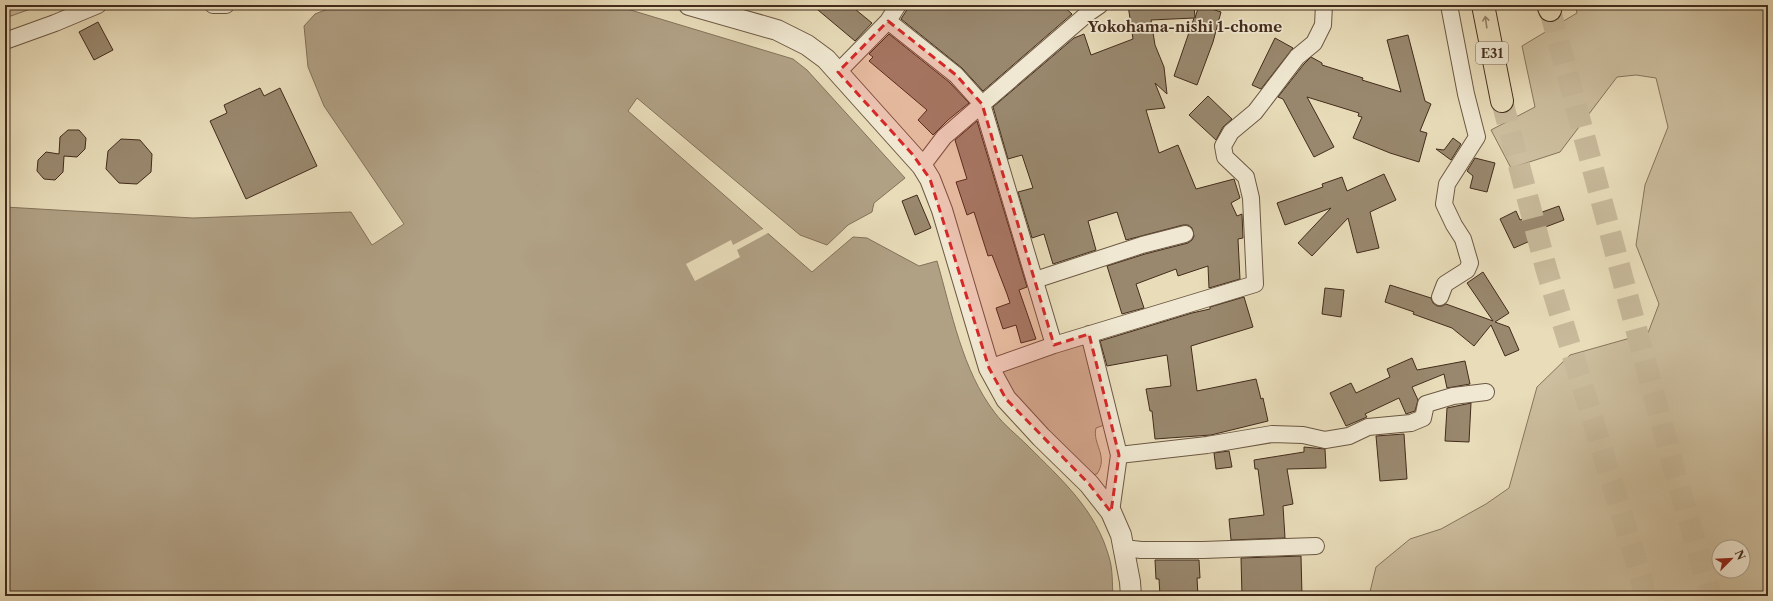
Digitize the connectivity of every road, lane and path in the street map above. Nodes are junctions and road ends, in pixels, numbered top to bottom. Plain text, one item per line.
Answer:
1 (98, 5) edge
2 (213, 5) edge
3 (226, 5) edge
4 (689, 5) edge
5 (898, 5) edge
6 (1100, 5) edge
7 (1324, 5) edge
8 (1450, 5) edge
9 (1483, 5) edge
10 (888, 21) junction
11 (5, 41) edge
12 (838, 72) junction
13 (1502, 101) tunnel mouth
14 (982, 104) junction
15 (922, 166) junction
16 (1185, 234) dead end
17 (1035, 280) junction
18 (1440, 297) dead end
19 (1089, 334) junction
20 (1054, 345) junction
21 (988, 368) junction
22 (1486, 392) dead end
23 (1119, 454) junction
24 (1111, 512) junction
25 (1316, 546) dead end
26 (1124, 548) junction
27 (1131, 596) edge

1 - 11 street
2 - 3 street
4 - 12 street
5 - 10 street
6 - 14 street
7 - 19 street
8 - 18 street
13 -> 9 highway, E31
10 - 12 street
10 - 14 street
12 - 15 street
14 - 15 street
14 - 17 street
15 - 21 street
16 - 17 street
17 - 20 street
19 - 20 street
19 - 23 street
20 - 21 street
21 - 24 street
22 - 23 street
23 - 24 street
24 - 26 street
25 - 26 street
26 - 27 street

